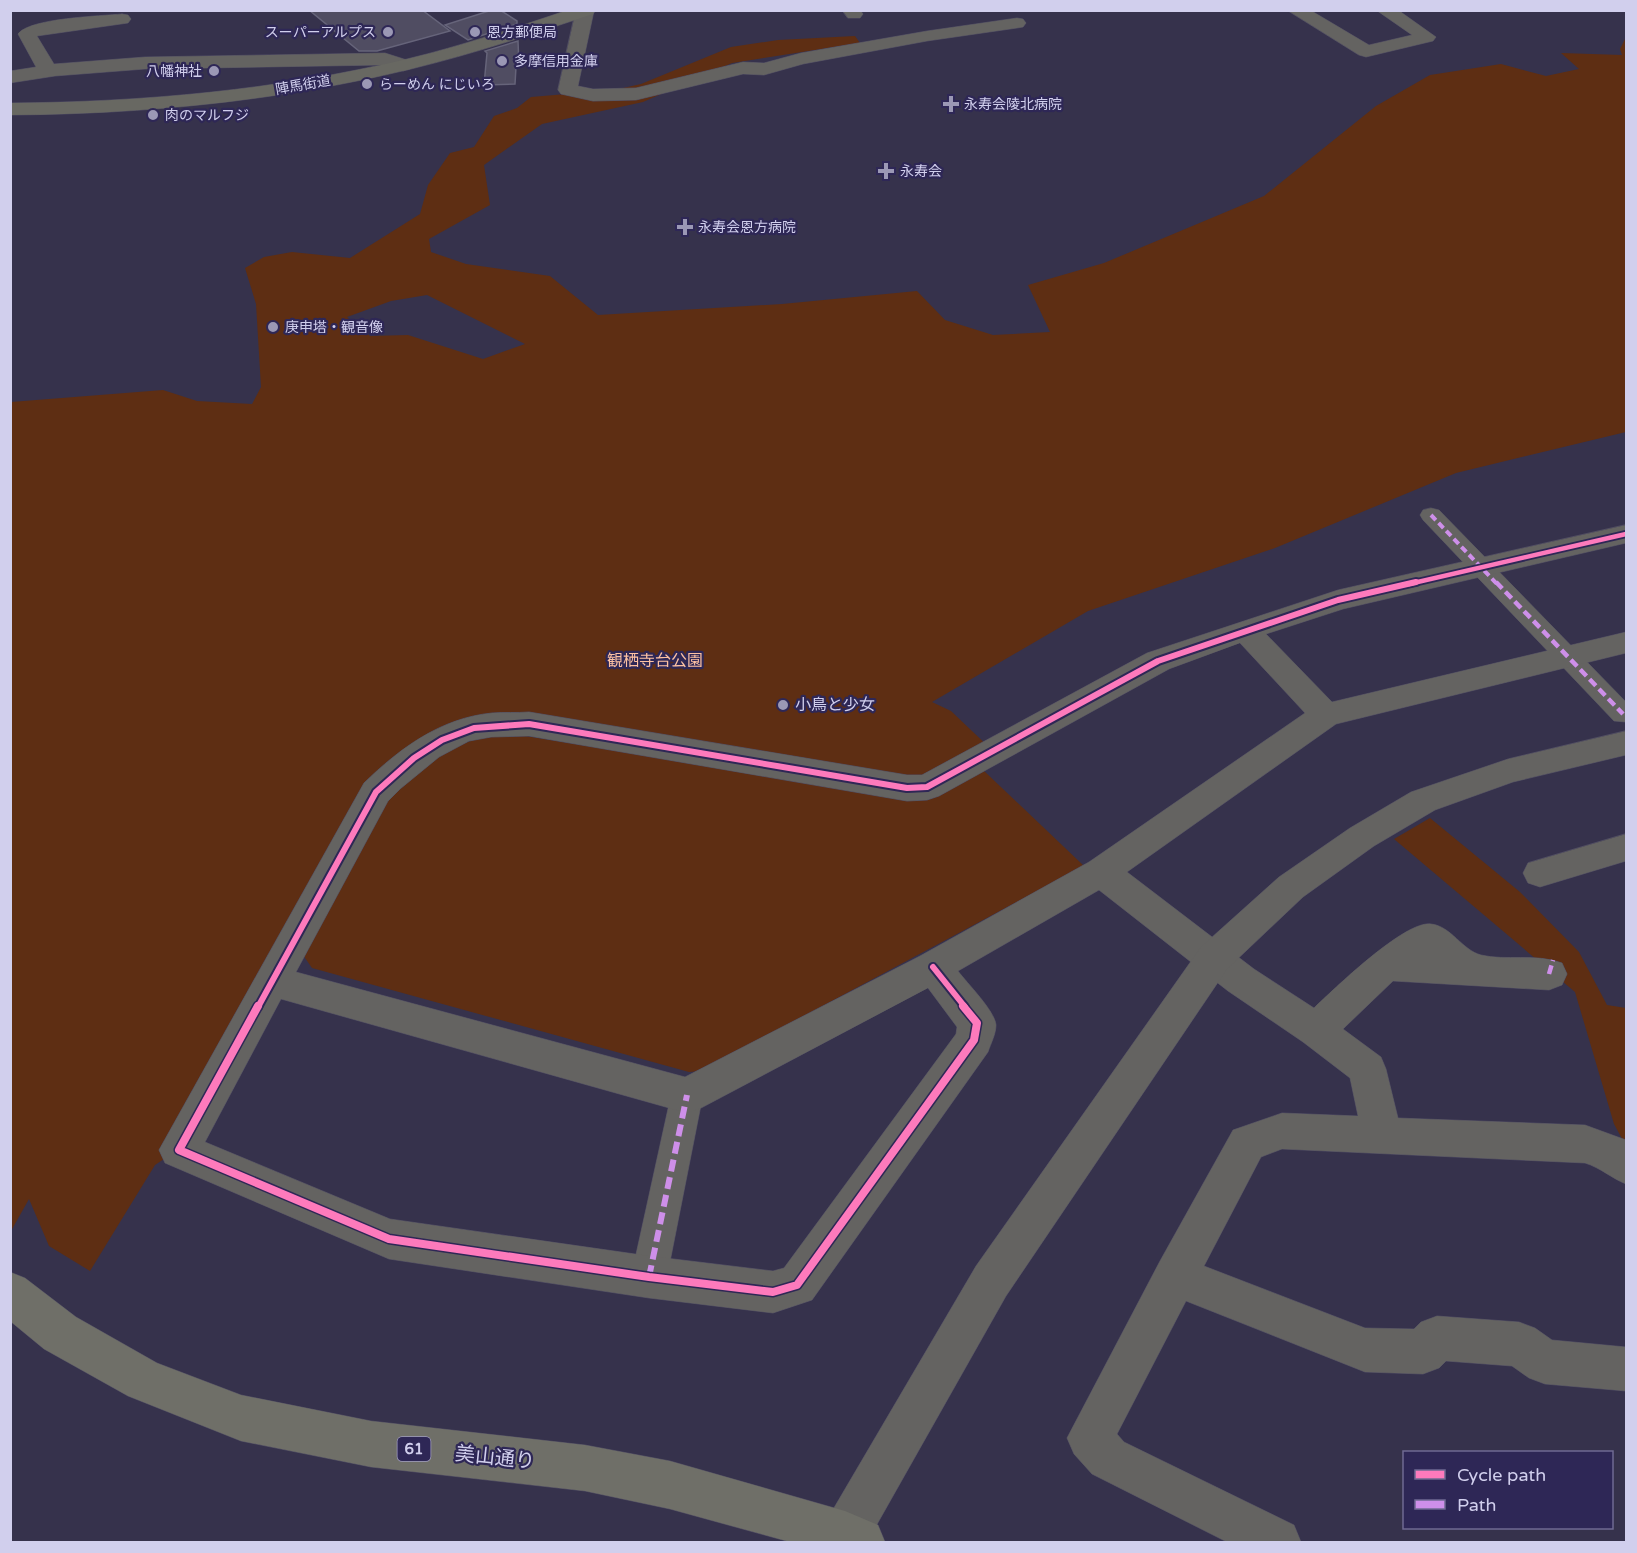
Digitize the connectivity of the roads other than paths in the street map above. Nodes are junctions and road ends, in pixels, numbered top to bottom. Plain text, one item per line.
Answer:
1 (1003, 10) edge
2 (1296, 10) edge
3 (1385, 10) edge
4 (586, 11) edge
5 (122, 19) dead end
6 (403, 65) junction
7 (48, 71) junction
8 (10, 76) edge
9 (10, 109) edge
10 (1431, 515) dead end
11 (1626, 534) edge
12 (1482, 567) junction
13 (1245, 630) junction
14 (1626, 643) edge
15 (1568, 657) junction
16 (1326, 716) junction
17 (1625, 729) edge
18 (1626, 848) edge
19 (1101, 872) junction
20 (1540, 873) dead end
21 (1214, 958) junction
22 (933, 967) junction
23 (1551, 967) dead end
24 (273, 981) junction
25 (1316, 1030) junction
26 (687, 1095) junction
27 (1382, 1135) junction
28 (1626, 1165) edge
29 (649, 1276) junction
30 (1175, 1276) junction
31 (10, 1293) edge
32 (1626, 1369) edge
33 (850, 1540) edge
34 (1277, 1542) edge

1 - 4 street
2 - 3 street
4 - 6 main road, 陣馬街道
5 - 7 street
6 - 7 street
6 - 9 main road, 陣馬街道
7 - 8 street
10 - 12 street
11 - 12 street
12 - 13 street
12 - 15 street
13 - 16 street
13 - 24 street
14 - 15 street
15 - 16 street
15 - 17 street
16 - 19 street
17 - 21 street
18 - 20 street
19 - 21 street
19 - 22 street
21 - 25 street
21 - 33 street
22 - 26 street
22 - 29 street
23 - 25 street
24 - 26 street
24 - 29 street
25 - 27 street
26 - 29 street
27 - 28 street
27 - 30 street
30 - 32 street
30 - 34 street
31 - 33 main road, 美山通り / 61

